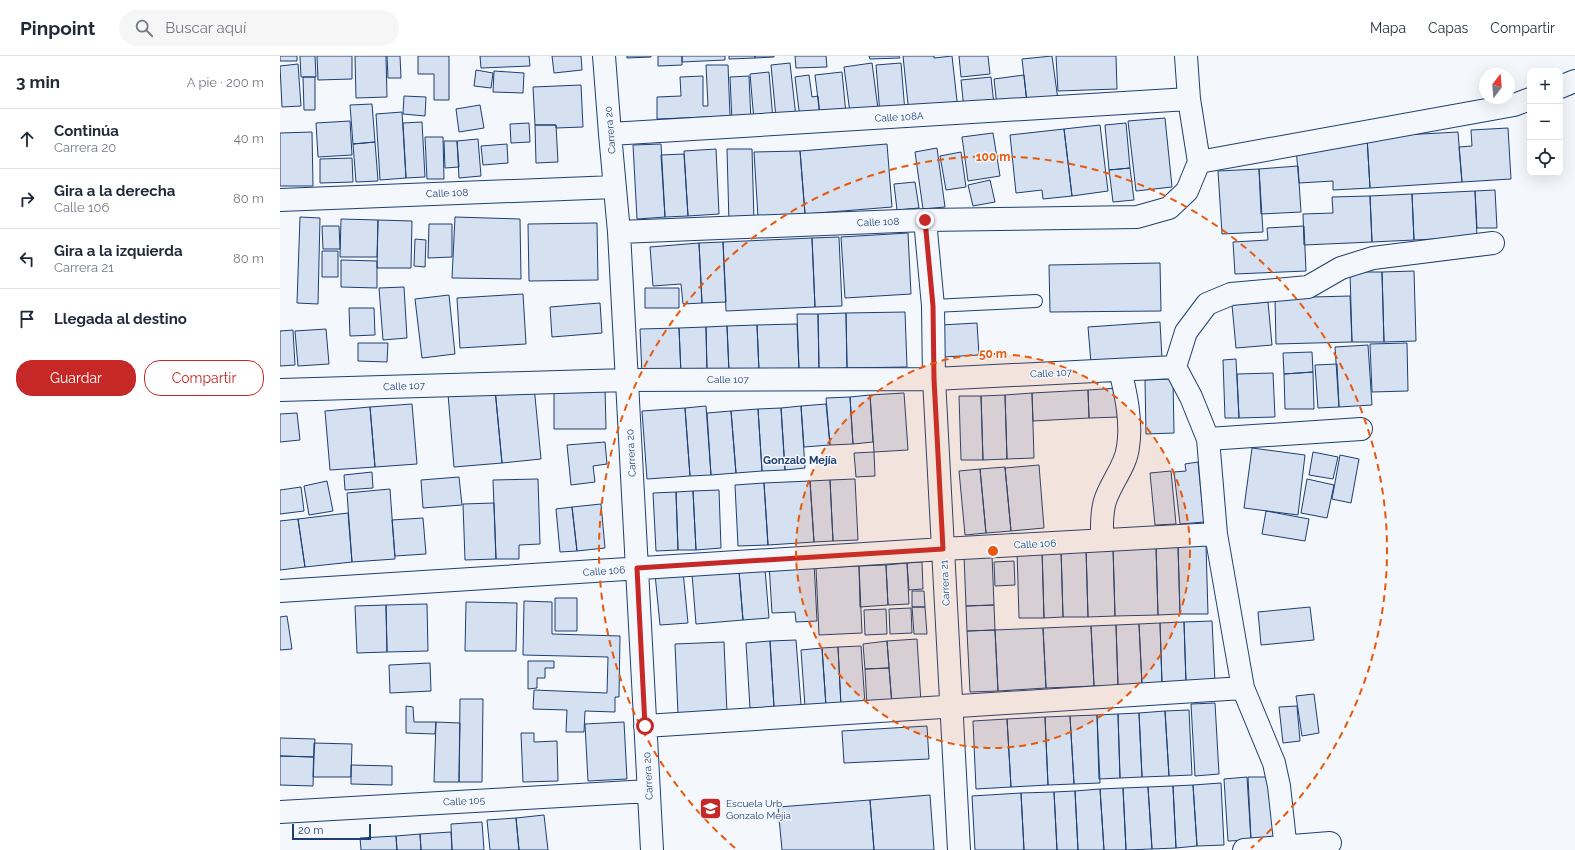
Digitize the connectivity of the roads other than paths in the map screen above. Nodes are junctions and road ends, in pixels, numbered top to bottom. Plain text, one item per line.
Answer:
1 (604, 56) edge
2 (1186, 56) edge
3 (1575, 81) edge
4 (1563, 86) edge
5 (1189, 99) junction
6 (1527, 100) edge
7 (610, 134) junction
8 (1199, 162) junction
9 (614, 187) junction
10 (280, 200) edge
11 (925, 220) junction
12 (619, 232) junction
13 (1493, 243) dead end
14 (1036, 301) dead end
15 (933, 306) junction
16 (1175, 367) junction
17 (1120, 370) junction
18 (934, 379) junction
19 (627, 380) junction
20 (280, 390) edge
21 (1361, 429) dead end
22 (1208, 439) junction
23 (1216, 534) junction
24 (1102, 540) junction
25 (943, 549) junction
26 (637, 568) junction
27 (280, 591) edge
28 (1243, 688) junction
29 (951, 706) junction
30 (645, 726) junction
31 (649, 791) junction
32 (280, 812) edge
33 (1330, 843) dead end
34 (1286, 848) edge
35 (652, 850) edge
36 (959, 850) edge
37 (1244, 850) edge

1 - 7 street, Carrera 20
2 - 5 street
3 - 4 street
5 - 7 street, Calle 108A
5 - 8 street
6 - 8 street
7 - 9 street, Carrera 20
8 - 11 street, Calle 108
9 - 10 street, Calle 108
9 - 12 street, Carrera 20
11 - 12 street, Calle 108
11 - 15 street, Carrera 21
12 - 19 street, Carrera 20
13 - 16 street
14 - 15 lane
15 - 18 street, Carrera 21
16 - 17 street, Calle 107
16 - 22 street
17 - 18 street, Calle 107
17 - 24 street
18 - 19 street, Calle 107
18 - 25 street, Carrera 21
19 - 20 street, Calle 107
19 - 26 street, Carrera 20
21 - 22 street
22 - 23 street
23 - 24 street, Calle 106
23 - 28 street
24 - 25 street, Calle 106
25 - 26 street, Calle 106
25 - 29 street, Carrera 21
26 - 27 street, Calle 106
26 - 30 street, Carrera 20
28 - 29 street
28 - 34 street
29 - 30 street
29 - 36 street, Carrera 21
30 - 31 street, Carrera 20
31 - 32 street, Calle 105
31 - 35 street, Carrera 20
33 - 34 street
34 - 37 street

